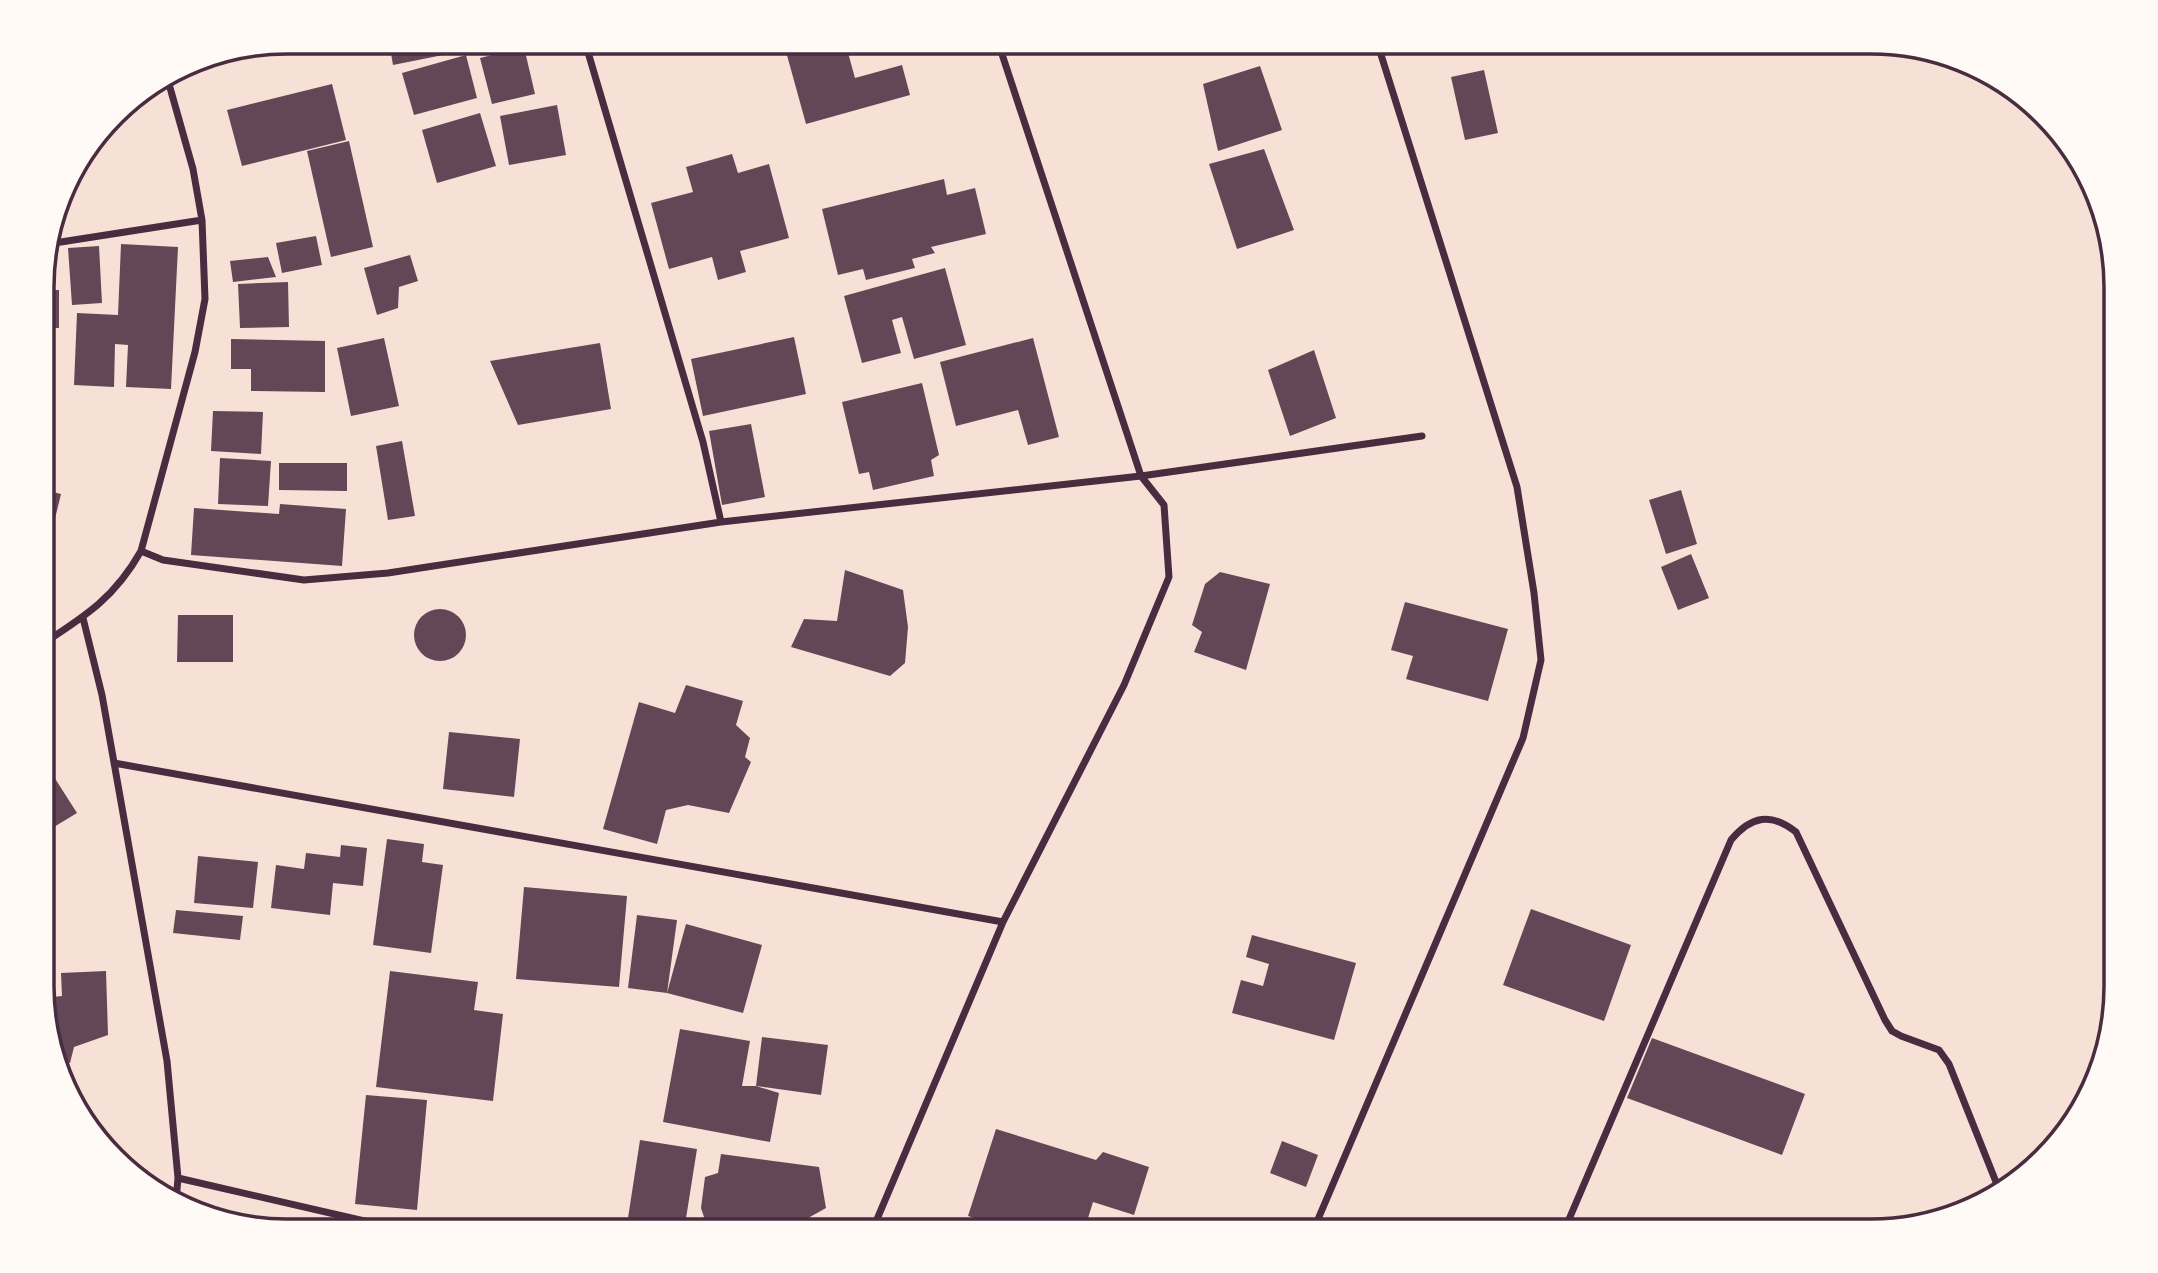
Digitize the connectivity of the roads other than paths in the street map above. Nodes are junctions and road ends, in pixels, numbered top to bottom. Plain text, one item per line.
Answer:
1 (1381, 54) edge
2 (589, 55) edge
3 (1002, 55) edge
4 (170, 86) edge
5 (202, 220) junction
6 (59, 242) edge
7 (1422, 436) dead end
8 (1141, 476) junction
9 (721, 522) junction
10 (141, 551) junction
11 (83, 618) junction
12 (54, 637) edge
13 (114, 763) junction
14 (1003, 922) junction
15 (178, 1178) junction
16 (1996, 1182) edge
17 (177, 1191) edge
18 (1318, 1218) edge
19 (1569, 1218) edge
20 (356, 1219) edge
21 (877, 1219) edge

1 - 18 street
2 - 9 street
3 - 8 street
4 - 5 street
5 - 6 street
5 - 10 street
7 - 8 street
8 - 9 street
8 - 14 street
9 - 10 street
10 - 11 street
11 - 12 street
11 - 13 street
13 - 14 street
13 - 15 street
14 - 21 street
15 - 17 street
15 - 20 street
16 - 19 street

